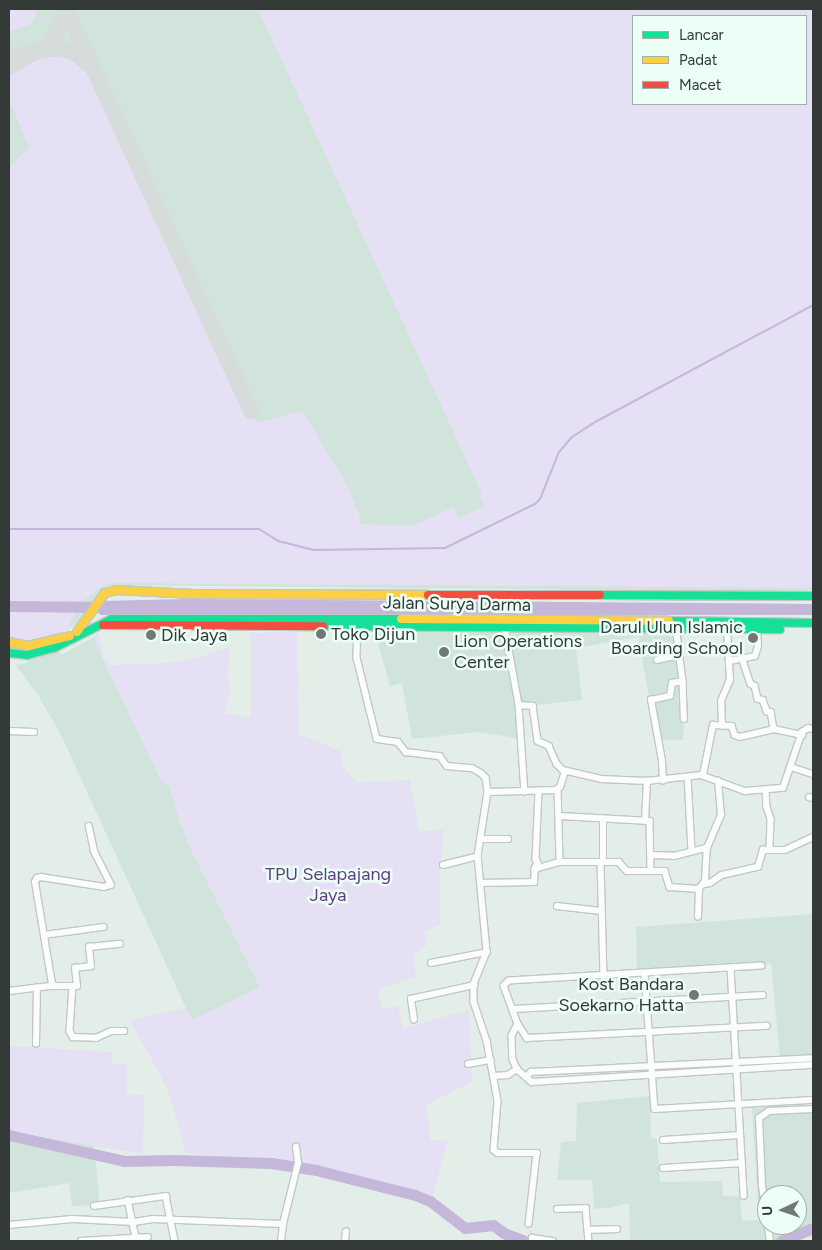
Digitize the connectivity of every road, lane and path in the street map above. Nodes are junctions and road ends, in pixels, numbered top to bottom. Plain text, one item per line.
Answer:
1 (813, 596) edge
2 (813, 623) edge
3 (103, 625) junction
4 (358, 626) junction
5 (676, 626) junction
6 (505, 627) junction
7 (727, 629) junction
8 (757, 629) junction
9 (813, 629) edge
10 (77, 632) junction
11 (9, 642) edge
12 (9, 653) edge
13 (679, 656) junction
14 (658, 660) dead end
15 (743, 660) junction
16 (730, 661) junction
17 (683, 681) junction
18 (519, 705) junction
19 (684, 719) dead end
20 (722, 726) junction
21 (774, 729) junction
22 (813, 729) edge
23 (9, 731) edge
24 (34, 732) dead end
25 (802, 736) junction
26 (791, 767) junction
27 (565, 772) junction
28 (813, 774) edge
29 (704, 775) junction
30 (688, 777) junction
31 (662, 780) junction
32 (647, 781) junction
33 (718, 781) junction
34 (558, 789) junction
35 (766, 790) junction
36 (539, 791) junction
37 (488, 792) junction
38 (525, 792) junction
39 (560, 816) junction
40 (603, 819) junction
41 (645, 821) junction
42 (89, 827) dead end
43 (813, 837) edge
44 (480, 839) junction
45 (508, 839) dead end
46 (707, 848) junction
47 (770, 850) junction
48 (692, 851) junction
49 (651, 855) junction
50 (478, 856) junction
51 (560, 862) junction
52 (602, 862) junction
53 (443, 865) dead end
54 (534, 869) junction
55 (651, 871) junction
56 (480, 882) junction
57 (704, 884) junction
58 (699, 889) junction
59 (557, 906) dead end
60 (602, 911) junction
61 (698, 917) dead end
62 (103, 927) dead end
63 (44, 935) junction
64 (120, 944) dead end
65 (487, 952) junction
66 (431, 963) dead end
67 (762, 966) dead end
68 (731, 968) junction
69 (645, 974) junction
70 (604, 976) junction
71 (474, 985) junction
72 (50, 986) junction
73 (73, 986) junction
74 (37, 988) junction
75 (9, 991) edge
76 (763, 995) dead end
77 (733, 996) junction
78 (647, 1001) junction
79 (514, 1009) junction
80 (414, 1020) dead end
81 (518, 1024) junction
82 (768, 1026) dead end
83 (735, 1027) junction
84 (124, 1031) dead end
85 (649, 1032) junction
86 (36, 1044) dead end
87 (813, 1058) edge
88 (491, 1060) junction
89 (737, 1062) junction
90 (468, 1064) dead end
91 (813, 1065) edge
92 (651, 1066) junction
93 (517, 1068) junction
94 (737, 1069) junction
95 (651, 1075) junction
96 (494, 1076) junction
97 (526, 1077) junction
98 (813, 1100) edge
99 (738, 1105) junction
100 (813, 1109) edge
101 (740, 1135) junction
102 (663, 1140) dead end
103 (296, 1148) dead end
104 (742, 1163) junction
105 (663, 1168) dead end
106 (744, 1196) dead end
107 (128, 1200) junction
108 (94, 1206) dead end
109 (557, 1208) dead end
110 (171, 1220) junction
111 (134, 1222) junction
112 (283, 1224) junction
113 (529, 1224) dead end
114 (9, 1225) edge
115 (616, 1229) dead end
116 (588, 1230) junction
117 (346, 1232) dead end
118 (148, 1237) dead end
119 (136, 1238) junction
120 (532, 1240) edge
121 (770, 1240) edge
122 (81, 1241) edge
123 (175, 1241) edge
124 (281, 1241) edge
125 (345, 1241) edge
126 (553, 1241) edge
127 (583, 1241) edge
128 (589, 1241) edge

1 - 10 main road
2 - 5 main road, Jalan Surya Darma
3 - 4 main road, Jalan Surya Darma
3 - 5 main road, Jalan Surya Darma
3 - 10 main road
3 - 12 main road, Jalan Surya Darma
4 - 6 main road, Jalan Surya Darma
4 - 37 street
5 - 6 main road, Jalan Surya Darma
5 - 7 main road, Jalan Surya Darma
5 - 13 street
6 - 18 street
7 - 8 main road, Jalan Surya Darma
7 - 16 street
8 - 9 main road, Jalan Surya Darma
8 - 15 street
10 - 11 main road
13 - 14 street
13 - 17 street
15 - 16 street
15 - 21 street
16 - 20 street
17 - 19 street
17 - 31 street
18 - 27 street
18 - 38 street
20 - 21 street
20 - 29 street
21 - 25 street
22 - 25 street
23 - 24 street
25 - 26 street
26 - 28 street
26 - 35 street
27 - 32 street
27 - 34 street
29 - 30 street
29 - 33 street
30 - 31 street
30 - 48 street
31 - 32 street
32 - 41 street
33 - 35 street
33 - 46 street
34 - 36 street
34 - 39 street
35 - 47 street
36 - 38 street
36 - 54 street
37 - 38 street
37 - 44 street
39 - 40 street
39 - 51 street
40 - 41 street
40 - 52 street
41 - 49 street
42 - 63 street
43 - 47 street
44 - 45 street
44 - 50 street
46 - 48 street
46 - 57 street
47 - 57 street
48 - 49 street
49 - 55 street
50 - 53 street
50 - 56 street
51 - 52 street
51 - 54 street
52 - 55 street
52 - 60 street
54 - 56 street
55 - 58 street
56 - 65 street
57 - 58 street
58 - 61 street
59 - 60 street
60 - 70 street
62 - 63 street
63 - 72 street
64 - 73 street
65 - 66 street
65 - 71 street
67 - 68 street
68 - 69 street
68 - 77 street
69 - 70 street
69 - 78 street
70 - 79 street
71 - 80 street
71 - 88 street
72 - 73 street
72 - 74 street
73 - 84 street
74 - 75 street
74 - 86 street
76 - 77 street
77 - 78 street
77 - 83 street
78 - 79 street
78 - 85 street
79 - 81 street
81 - 85 street
81 - 93 street
82 - 83 street
83 - 85 street
83 - 89 street
85 - 92 street
87 - 89 street
88 - 90 street
88 - 96 street
89 - 92 street
89 - 94 street
91 - 94 street
92 - 95 street
92 - 97 street
93 - 96 street
93 - 97 street
94 - 95 street
94 - 99 street
95 - 97 street
95 - 99 street
96 - 113 street
98 - 99 street
99 - 101 street
100 - 121 street
101 - 102 street
101 - 104 street
103 - 112 street
104 - 105 street
104 - 106 street
107 - 108 street
107 - 110 street
107 - 111 street
109 - 116 street
110 - 111 street
110 - 112 street
110 - 123 street
111 - 114 street
111 - 119 street
112 - 124 street
115 - 116 street
116 - 128 street
117 - 125 street
118 - 119 street
119 - 122 street
120 - 126 street
127 - 128 street

